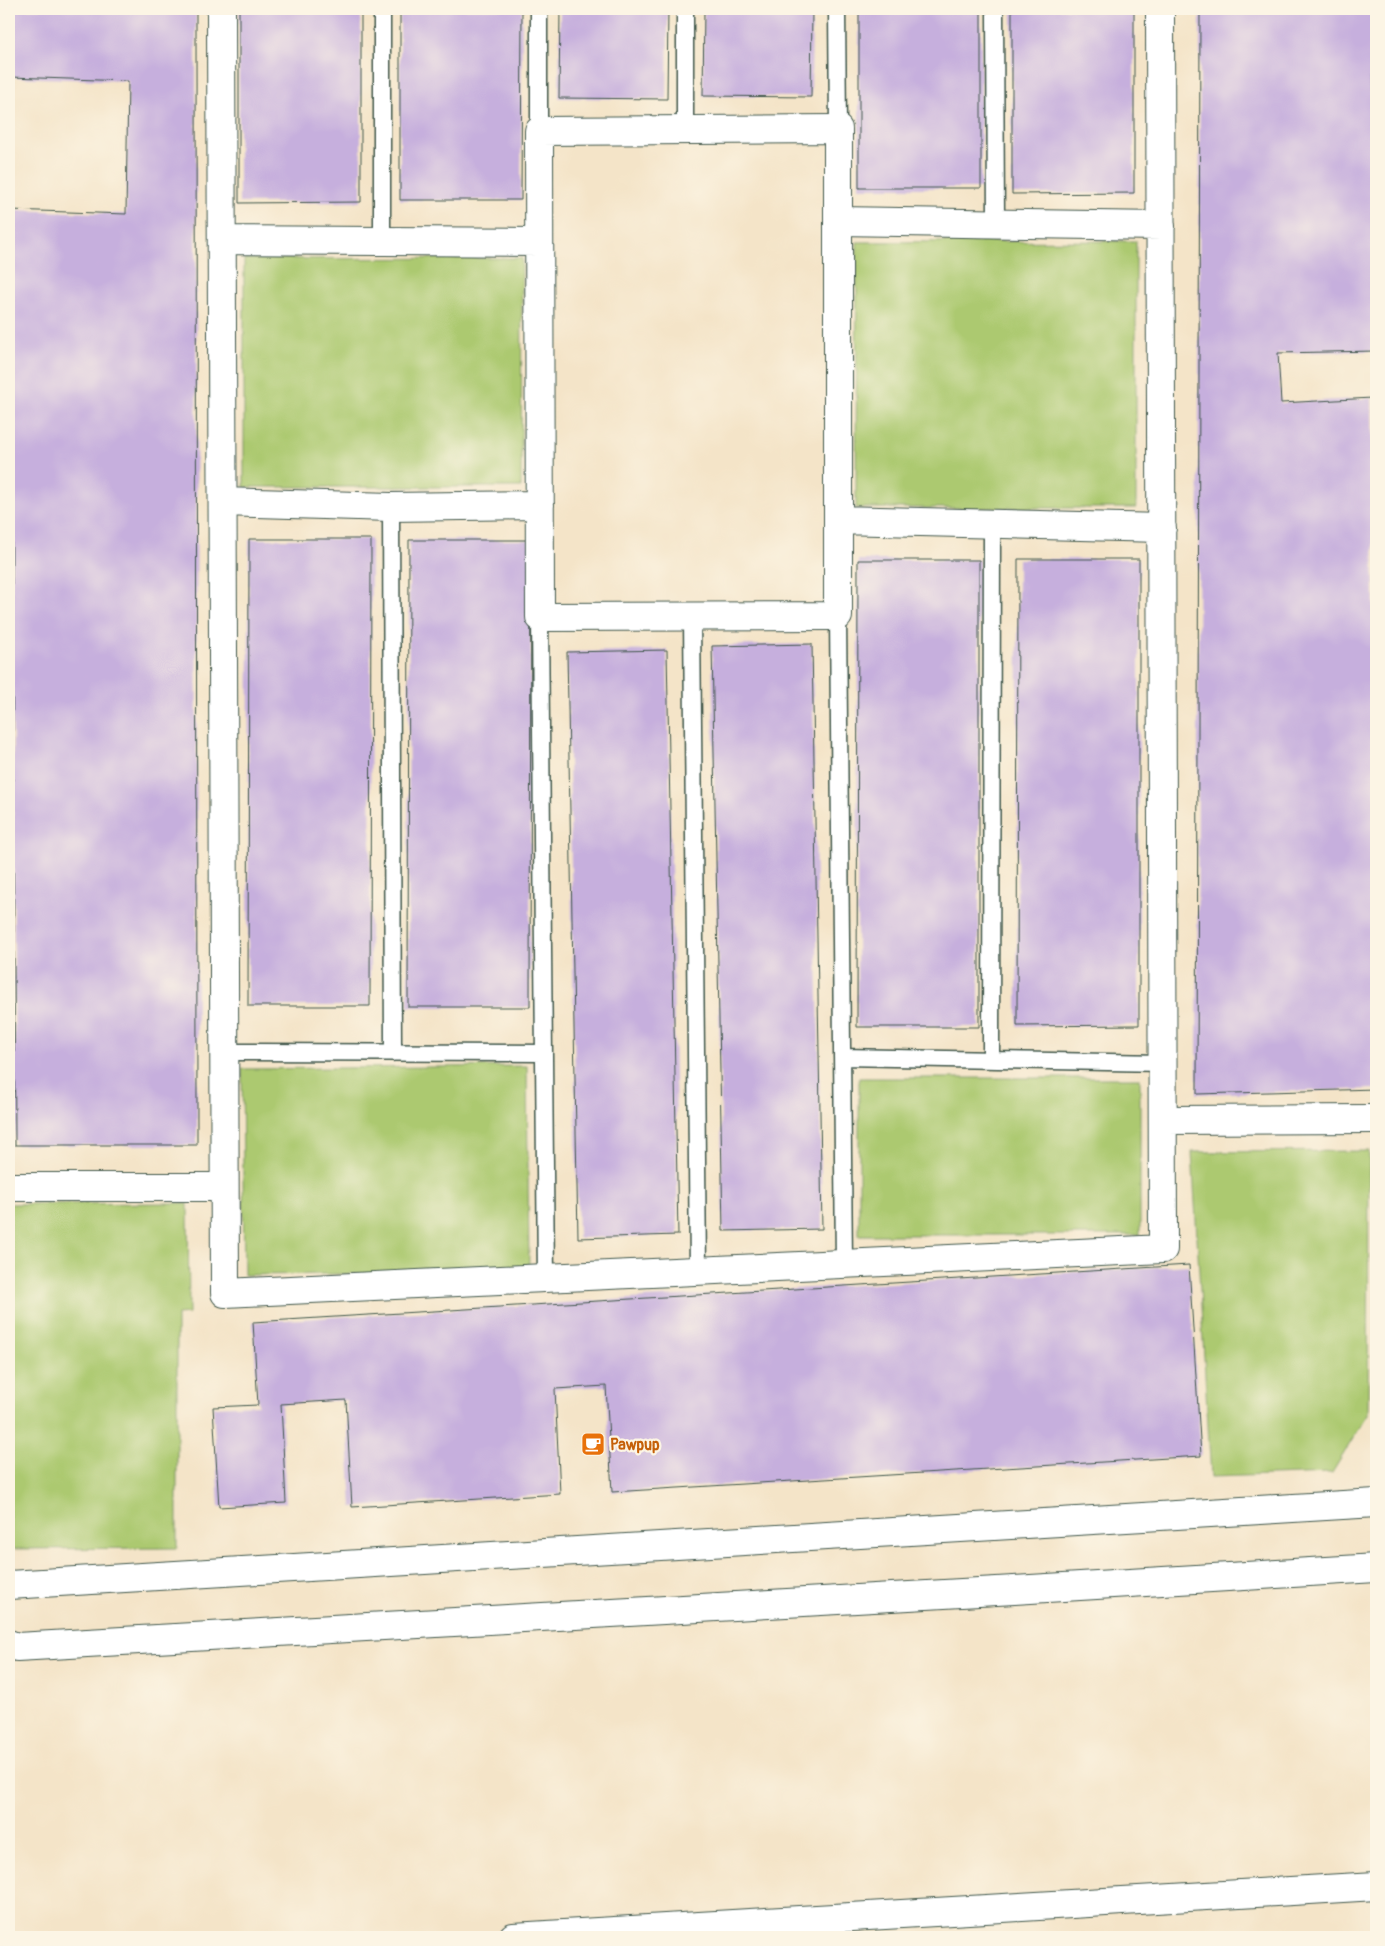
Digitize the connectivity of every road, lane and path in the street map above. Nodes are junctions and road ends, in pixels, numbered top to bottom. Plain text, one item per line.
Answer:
1 (221, 9) edge
2 (382, 9) edge
3 (539, 9) edge
4 (685, 9) edge
5 (837, 9) edge
6 (995, 9) edge
7 (1160, 9) edge
8 (838, 129) junction
9 (684, 130) junction
10 (539, 131) junction
11 (838, 221) junction
12 (996, 224) junction
13 (1161, 226) junction
14 (222, 240) junction
15 (382, 241) junction
16 (540, 242) junction
17 (223, 502) junction
18 (540, 505) junction
19 (390, 507) junction
20 (838, 520) junction
21 (992, 524) junction
22 (1162, 528) junction
23 (838, 616) junction
24 (540, 617) junction
25 (692, 617) junction
26 (224, 1052) junction
27 (393, 1053) junction
28 (544, 1053) junction
29 (842, 1057) junction
30 (991, 1060) junction
31 (1163, 1063) junction
32 (1163, 1120) junction
33 (1376, 1120) edge
34 (224, 1186) junction
35 (9, 1187) edge
36 (844, 1264) junction
37 (698, 1271) junction
38 (546, 1278) junction
39 (1376, 1503) edge
40 (1376, 1568) edge
41 (9, 1585) edge
42 (9, 1644) edge
43 (1376, 1886) edge
44 (513, 1937) edge

1 - 14 street
2 - 15 lane
3 - 10 lane
4 - 9 lane
5 - 8 lane
6 - 12 lane
7 - 13 street
8 - 9 street
8 - 11 street
9 - 10 street
10 - 16 street
11 - 12 street
11 - 20 street
12 - 13 street
13 - 22 street
14 - 15 street
14 - 17 street
15 - 16 street
16 - 18 street
17 - 19 street
17 - 26 street
18 - 19 street
18 - 24 street
19 - 27 lane
20 - 21 street
20 - 23 street
21 - 22 street
21 - 30 lane
22 - 31 street
23 - 25 street
23 - 29 lane
24 - 25 street
24 - 28 lane
25 - 37 lane
26 - 27 lane
26 - 34 street
27 - 28 lane
28 - 38 lane
29 - 30 lane
29 - 36 lane
30 - 31 lane
31 - 32 street
32 - 33 street
32 - 36 street
34 - 35 street
34 - 38 street
36 - 37 street
37 - 38 street
39 - 41 street
40 - 42 street
43 - 44 street

